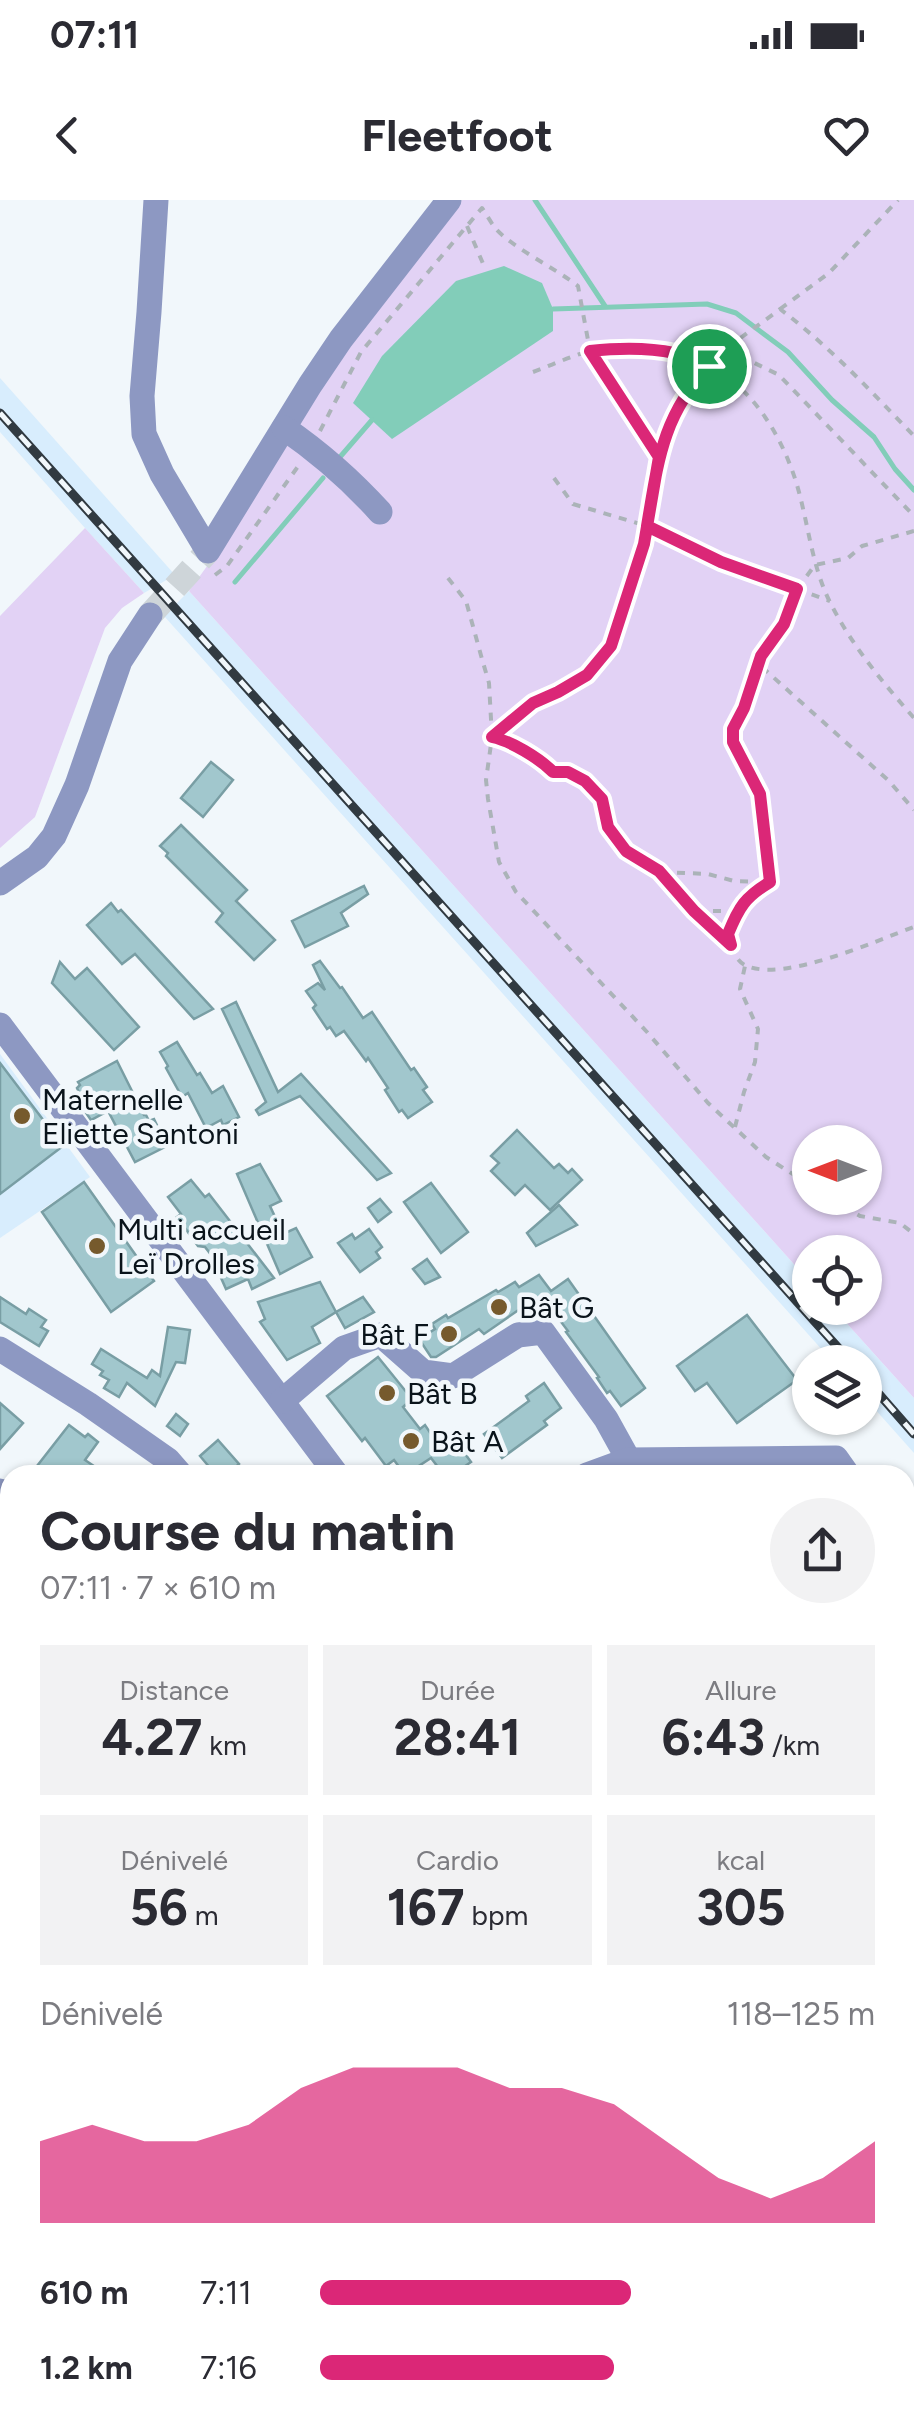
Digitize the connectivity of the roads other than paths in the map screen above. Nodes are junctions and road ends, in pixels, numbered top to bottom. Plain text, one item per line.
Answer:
1 (156, 200) edge
2 (449, 200) edge
3 (284, 428) junction
4 (380, 512) dead end
5 (148, 617) tunnel mouth
6 (0, 883) edge
7 (0, 1024) edge
8 (0, 1349) edge
9 (282, 1401) junction
10 (172, 1465) edge
11 (330, 1465) edge
12 (630, 1465) edge
13 (693, 1465) edge
14 (841, 1465) edge

1 - 3 street
2 - 3 street
3 - 4 street
5 - 6 street
7 - 9 street
8 - 10 street
9 - 11 street
9 - 12 street
13 - 14 street

